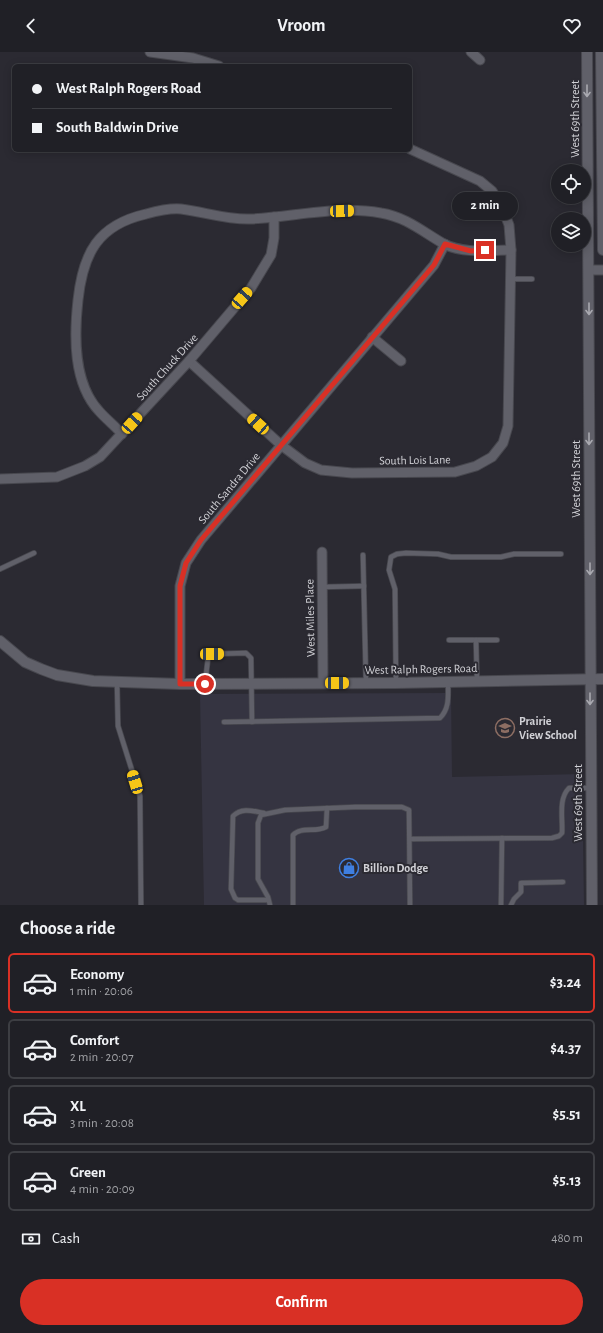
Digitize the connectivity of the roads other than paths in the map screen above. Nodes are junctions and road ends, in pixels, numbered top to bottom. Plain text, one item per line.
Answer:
1 (150, 52) edge
2 (471, 52) edge
3 (587, 52) edge
4 (601, 52) edge
5 (480, 60) dead end
6 (212, 64) edge
7 (412, 150) edge
8 (274, 216) junction
9 (445, 244) junction
10 (511, 250) junction
11 (603, 250) edge
12 (588, 270) junction
13 (603, 270) edge
14 (511, 279) junction
15 (532, 279) dead end
16 (372, 337) junction
17 (189, 361) junction
18 (401, 361) dead end
19 (122, 434) junction
20 (281, 445) junction
21 (0, 479) edge
22 (322, 552) dead end
23 (34, 553) dead end
24 (561, 554) dead end
25 (363, 555) dead end
26 (0, 570) edge
27 (364, 586) junction
28 (322, 587) junction
29 (449, 640) dead end
30 (476, 640) junction
31 (497, 640) dead end
32 (1, 645) edge
33 (590, 679) junction
34 (603, 679) edge
35 (477, 681) junction
36 (117, 682) junction
37 (448, 682) junction
38 (252, 683) junction
39 (323, 683) junction
40 (366, 683) junction
41 (396, 683) junction
42 (180, 684) junction
43 (205, 684) junction
44 (224, 722) dead end
45 (252, 722) junction
46 (591, 788) junction
47 (327, 808) junction
48 (266, 814) junction
49 (502, 838) junction
50 (410, 839) junction
51 (563, 882) dead end
52 (269, 902) edge
53 (141, 905) edge
54 (293, 905) edge
55 (410, 905) edge
56 (502, 905) edge
57 (512, 905) edge
58 (592, 905) edge

1 - 6 street
2 - 5 street
3 -> 12 main road, West 69th Street
4 - 11 main road
7 - 10 street, South Lois Lane
8 - 9 street
8 - 17 street, South Chuck Drive
8 - 19 street
9 - 10 street
9 - 16 street, South Sandra Drive
10 - 14 street, South Lois Lane
12 - 13 street
12 -> 33 main road, West 69th Street
14 - 15 lane
14 - 20 street, South Lois Lane
16 - 18 street
16 - 20 street, South Sandra Drive
17 - 19 street, South Chuck Drive
17 - 20 street, South Lois Lane
19 - 21 street, South Chuck Drive
20 - 42 street, South Sandra Drive
22 - 28 street, West Miles Place
23 - 26 lane
24 - 41 lane
25 - 27 lane
27 - 28 lane
27 - 40 lane
28 - 39 street, West Miles Place
29 - 30 lane
30 - 31 lane
30 - 35 lane
32 - 36 main road, West Ralph Rogers Road
33 - 34 main road, West Ralph Rogers Road
33 - 35 main road, West Ralph Rogers Road
33 -> 46 main road, West 69th Street
35 - 37 main road, West Ralph Rogers Road
36 - 42 main road, West Ralph Rogers Road
36 - 53 lane
37 - 41 main road, West Ralph Rogers Road
37 - 45 lane
38 - 39 main road, West Ralph Rogers Road
38 - 43 main road, West Ralph Rogers Road
38 - 43 lane
38 - 45 lane
39 - 40 main road, West Ralph Rogers Road
40 - 41 main road, West Ralph Rogers Road
42 - 43 main road, West Ralph Rogers Road
44 - 45 lane
46 - 49 lane
46 - 58 main road, West 69th Street
47 - 48 lane
47 - 50 lane
47 - 54 lane
48 - 52 lane
48 - 52 lane
49 - 50 lane
49 - 56 lane
50 - 55 lane
51 - 57 lane

